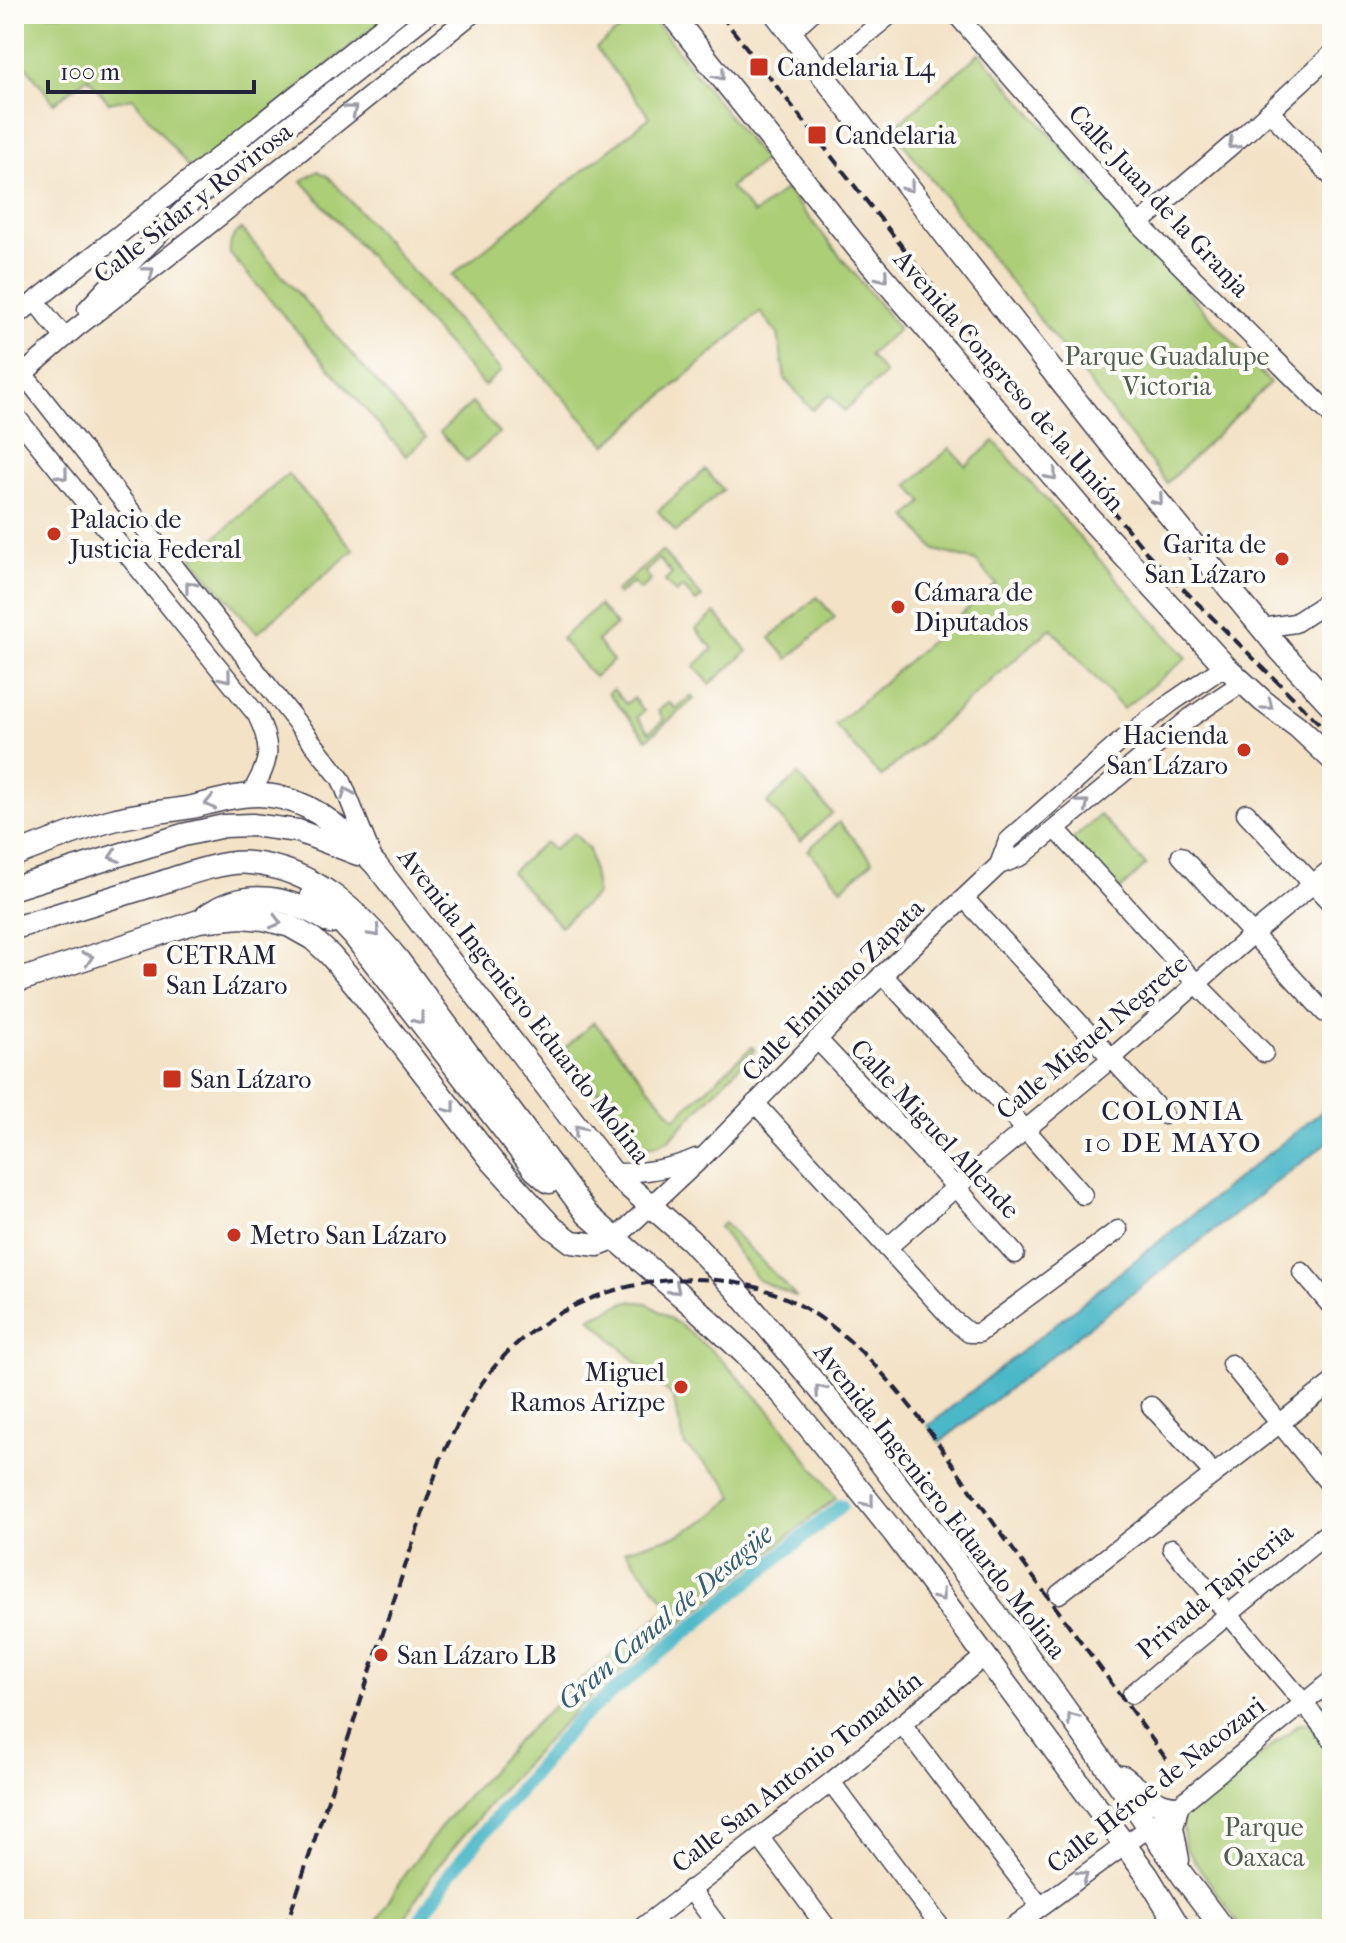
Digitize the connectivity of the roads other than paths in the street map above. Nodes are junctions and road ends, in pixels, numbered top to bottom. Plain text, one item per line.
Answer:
1 (398, 14) edge
2 (429, 14) edge
3 (472, 14) edge
4 (671, 14) edge
5 (810, 14) edge
6 (891, 14) edge
7 (956, 14) edge
8 (783, 23) edge
9 (1332, 54) edge
10 (822, 71) junction
11 (1270, 112) junction
12 (1332, 177) edge
13 (187, 206) junction
14 (1139, 224) junction
15 (77, 268) junction
16 (35, 301) junction
17 (14, 318) edge
18 (70, 334) junction
19 (19, 368) edge
20 (1329, 408) edge
21 (14, 414) edge
22 (1332, 599) edge
23 (1262, 628) junction
24 (1225, 666) junction
25 (1243, 682) junction
26 (1332, 706) edge
27 (1332, 759) edge
28 (251, 794) junction
29 (1246, 813) dead end
30 (1056, 829) junction
31 (14, 855) edge
32 (1181, 856) dead end
33 (376, 865) junction
34 (999, 865) junction
35 (1332, 868) edge
36 (285, 871) junction
37 (1313, 883) junction
38 (14, 888) edge
39 (964, 898) junction
40 (1332, 904) edge
41 (199, 921) junction
42 (14, 928) edge
43 (1253, 934) junction
44 (354, 936) junction
45 (882, 974) junction
46 (14, 982) edge
47 (1197, 984) junction
48 (1325, 1013) dead end
49 (817, 1039) junction
50 (1264, 1053) dead end
51 (1112, 1058) junction
52 (755, 1103) junction
53 (1164, 1115) dead end
54 (1025, 1129) junction
55 (706, 1154) junction
56 (613, 1173) junction
57 (956, 1187) junction
58 (1083, 1195) dead end
59 (652, 1205) junction
60 (587, 1214) junction
61 (1118, 1230) dead end
62 (616, 1238) junction
63 (887, 1248) junction
64 (1015, 1254) dead end
65 (1302, 1272) dead end
66 (1332, 1307) edge
67 (1231, 1364) dead end
68 (1332, 1383) edge
69 (1151, 1406) dead end
70 (1281, 1424) junction
71 (1214, 1474) junction
72 (1332, 1487) edge
73 (1332, 1529) edge
74 (1172, 1548) dead end
75 (1059, 1594) dead end
76 (1228, 1613) junction
77 (985, 1656) junction
78 (1332, 1680) edge
79 (1132, 1694) dead end
80 (1304, 1703) junction
81 (902, 1724) junction
82 (1332, 1739) edge
83 (1103, 1762) junction
84 (831, 1782) junction
85 (1177, 1807) junction
86 (1150, 1827) junction
87 (760, 1838) junction
88 (1125, 1846) junction
89 (1183, 1876) junction
90 (690, 1889) junction
91 (1040, 1906) junction
92 (640, 1929) edge
93 (720, 1929) edge
94 (828, 1929) edge
95 (942, 1929) edge
96 (1010, 1929) edge
97 (1180, 1929) edge
98 (1223, 1929) edge

1 - 15 street, Calle Sidar y Rovirosa
2 - 13 street, Calle Sidar y Rovirosa
18 -> 3 street, Calle Sidar y Rovirosa
4 -> 24 main road, Avenida Congreso de la Unión
5 - 8 street
6 - 10 street
7 - 14 street, Calle Juan de la Granja
8 - 10 main road, Avenida Congreso de la Unión
9 - 11 street
10 -> 23 main road, Avenida Congreso de la Unión
11 - 12 street
11 -> 14 street
13 - 15 street
13 - 18 street
14 - 20 street, Calle Juan de la Granja
15 - 16 street, Calle Sidar y Rovirosa
16 - 17 street, Calle Sidar y Rovirosa
16 - 18 street
18 - 19 street, Calle Sidar y Rovirosa
33 -> 19 street, Avenida Ingeniero Eduardo Molina
21 -> 28 street
22 - 23 street
23 - 26 main road, Avenida Congreso de la Unión
24 - 25 main road, Avenida Congreso de la Unión
24 - 34 street, Calle Emiliano Zapata
25 -> 27 main road, Avenida Congreso de la Unión
30 -> 25 street, Calle Emiliano Zapata
28 -> 31 main road
28 - 33 main road
29 - 37 street
30 - 34 street, Calle Emiliano Zapata
30 - 47 street
32 - 43 street
33 -> 38 main road
56 -> 33 main road, Avenida Ingeniero Eduardo Molina
34 - 39 street, Calle Emiliano Zapata
35 - 37 street, Calle Miguel Negrete
36 - 42 main road
36 - 44 main road
36 -> 60 main road
37 - 40 street
37 - 43 street, Calle Miguel Negrete
39 - 45 street, Calle Emiliano Zapata
39 - 51 street
41 - 44 main road
46 -> 41 main road
41 -> 62 main road
43 - 47 street, Calle Miguel Negrete
43 - 48 street
44 -> 60 main road
45 - 49 street, Calle Emiliano Zapata
45 - 54 street
47 - 50 street
47 - 51 street, Calle Miguel Negrete
49 - 52 street, Calle Emiliano Zapata
49 - 57 street, Calle Miguel Allende
51 - 53 street
51 - 54 street, Calle Miguel Negrete
52 - 55 street, Calle Emiliano Zapata
52 - 63 street
54 - 57 street, Calle Miguel Negrete
54 - 58 street
55 - 56 street, Calle Emiliano Zapata
55 - 59 street, Calle Emiliano Zapata
56 - 59 main road, Avenida Ingeniero Eduardo Molina
57 - 63 street, Calle Miguel Negrete
57 - 64 street, Calle Miguel Allende
59 - 62 street, Calle Emiliano Zapata
83 -> 59 main road, Avenida Ingeniero Eduardo Molina
60 - 62 main road
61 - 63 street
62 -> 77 main road
65 - 66 street
67 - 70 street
68 - 70 street
69 - 71 street
70 - 71 street
70 - 72 street
71 - 75 street
73 - 76 street, Privada Tapiceria
74 - 76 street
76 - 79 street, Privada Tapiceria
76 - 80 street
77 - 81 street, Calle San Antonio Tomatlán
77 - 88 main road
78 - 80 street, Calle Héroe de Nacozari
80 - 82 street
80 - 85 street, Calle Héroe de Nacozari
81 - 84 street, Calle San Antonio Tomatlán
81 - 91 street
83 - 85 main road
83 - 86 main road, Avenida Ingeniero Eduardo Molina
84 - 87 street, Calle San Antonio Tomatlán
84 - 95 street
85 - 86 street, Calle Héroe de Nacozari
85 - 89 main road
86 - 88 street, Calle Héroe de Nacozari
86 - 89 main road, Avenida Ingeniero Eduardo Molina
87 - 90 street, Calle San Antonio Tomatlán
87 - 94 street
91 -> 88 street, Calle Héroe de Nacozari
88 - 97 main road
89 - 98 main road, Avenida Ingeniero Eduardo Molina
90 - 92 street, Calle San Antonio Tomatlán
90 - 93 street
91 - 96 street, Calle Héroe de Nacozari

